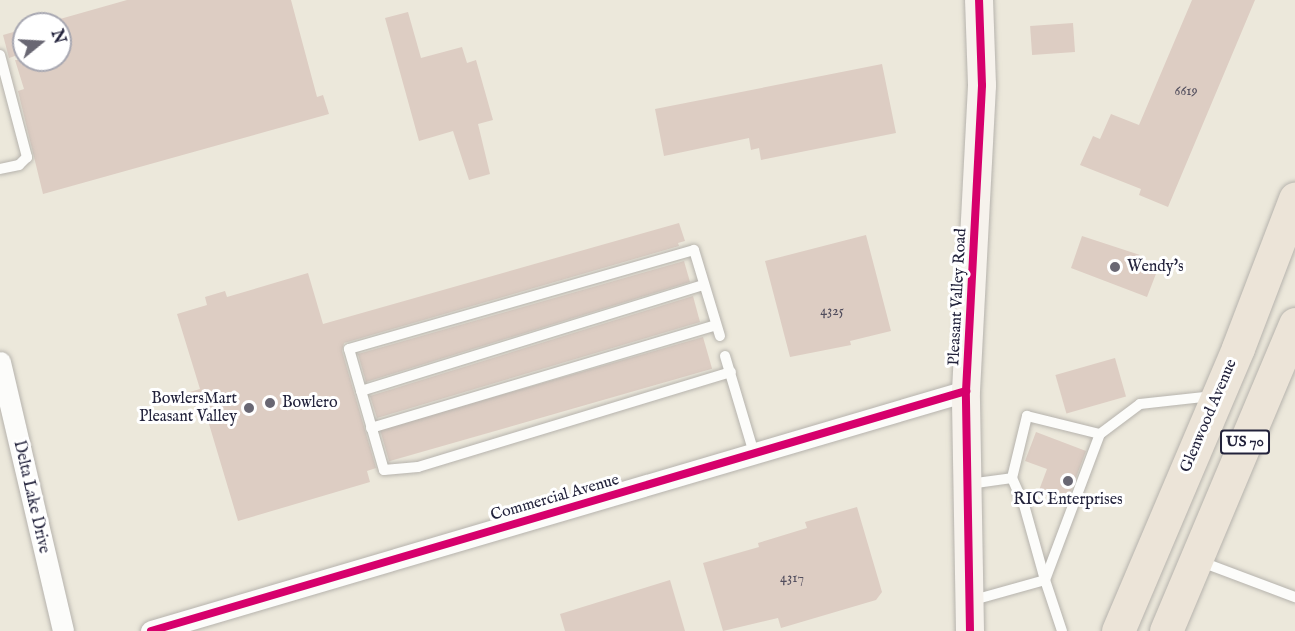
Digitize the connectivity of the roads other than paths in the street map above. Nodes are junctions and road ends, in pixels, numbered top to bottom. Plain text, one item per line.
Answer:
1 (979, 0) edge
2 (0, 55) edge
3 (0, 169) edge
4 (1295, 199) edge
5 (704, 285) junction
6 (1295, 301) edge
7 (1295, 324) edge
8 (1238, 348) junction
9 (725, 356) dead end
10 (0, 362) edge
11 (731, 372) junction
12 (361, 391) junction
13 (966, 391) junction
14 (1218, 395) junction
15 (371, 428) junction
16 (1100, 434) junction
17 (754, 453) junction
18 (1012, 478) junction
19 (965, 485) junction
20 (1196, 560) junction
21 (1045, 580) junction
22 (1295, 597) edge
23 (970, 601) junction
24 (63, 631) edge
25 (151, 631) edge
26 (970, 631) edge
27 (1062, 631) edge
28 (1118, 631) edge
29 (1166, 631) edge

1 - 13 street, Pleasant Valley Road
2 - 3 lane
4 - 8 highway, Glenwood Avenue / US 70
5 - 12 lane
5 - 12 lane
5 - 15 lane
6 - 8 highway
7 - 20 highway, US 70
8 - 14 highway, Glenwood Avenue / US 70
9 - 11 lane
10 - 24 street, Delta Lake Drive
11 - 15 lane
11 - 17 lane
12 - 15 lane
13 - 17 street, Commercial Avenue
13 - 19 street, Pleasant Valley Road
14 - 16 lane
14 - 28 highway, Glenwood Avenue / US 70
16 - 18 lane
16 - 21 lane
17 - 25 street, Commercial Avenue
18 - 19 lane
18 - 21 lane
19 - 23 street, Pleasant Valley Road
20 - 22 lane
20 - 29 highway, US 70
21 - 23 lane
21 - 27 lane
23 - 26 street, Pleasant Valley Road

